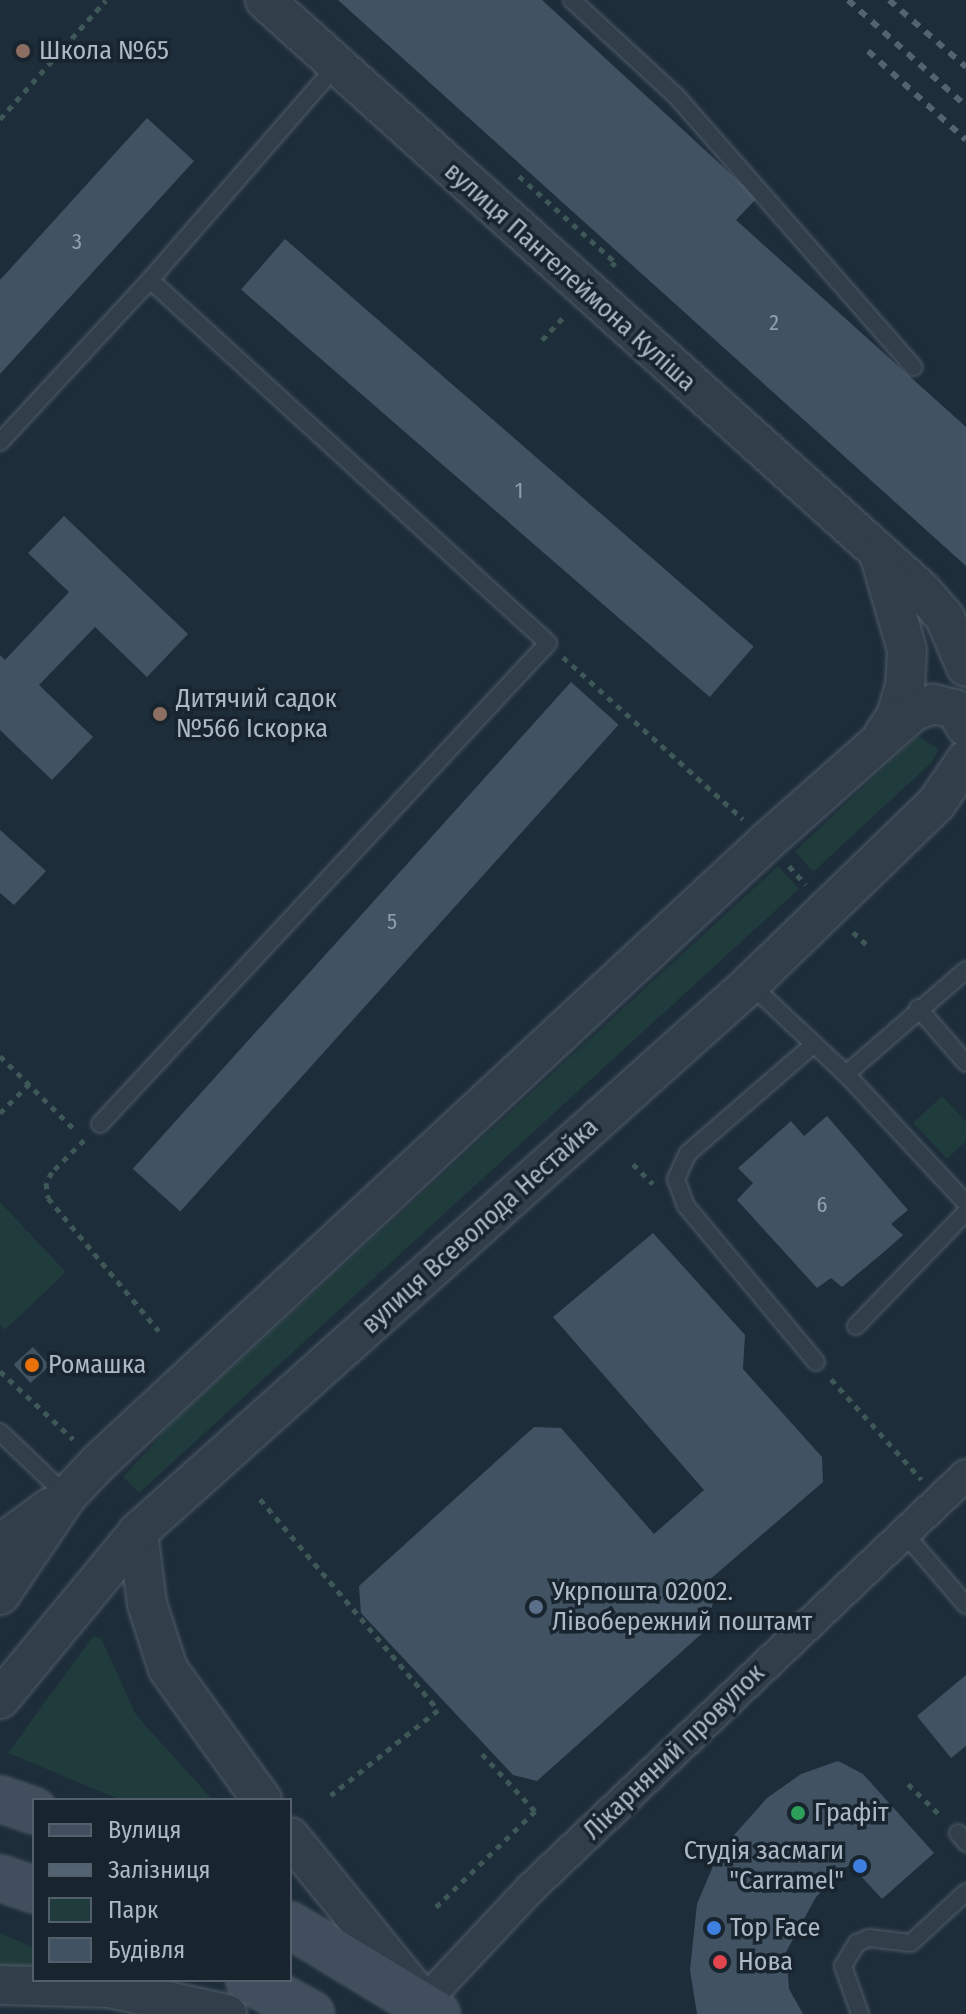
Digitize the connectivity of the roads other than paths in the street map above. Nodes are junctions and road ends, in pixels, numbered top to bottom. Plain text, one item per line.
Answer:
1 (265, 0) edge
2 (572, 0) edge
3 (337, 65) junction
4 (150, 280) junction
5 (913, 367) dead end
6 (0, 442) edge
7 (878, 551) junction
8 (966, 667) edge
9 (966, 727) edge
10 (877, 743) junction
11 (966, 760) edge
12 (966, 970) edge
13 (750, 984) junction
14 (918, 1008) junction
15 (814, 1044) junction
16 (966, 1063) edge
17 (846, 1074) junction
18 (100, 1124) road end
19 (966, 1203) edge
20 (966, 1212) edge
21 (856, 1326) dead end
22 (816, 1362) road end
23 (0, 1432) edge
24 (966, 1475) edge
25 (67, 1496) junction
26 (138, 1532) junction
27 (904, 1533) junction
28 (0, 1544) edge
29 (0, 1595) edge
30 (966, 1605) edge
31 (0, 1699) edge
32 (261, 1798) edge
33 (0, 1799) edge
34 (32, 1810) edge
35 (292, 1839) edge
36 (0, 1878) edge
37 (32, 1889) edge
38 (966, 1892) edge
39 (292, 1926) edge
40 (253, 1982) edge
41 (0, 1985) edge
42 (430, 2008) edge
43 (227, 2014) edge
44 (311, 2014) edge
45 (860, 2014) edge

1 - 3 street, вулиця Пантелеймона Куліша
2 - 5 lane
3 - 4 lane
3 - 7 street, вулиця Пантелеймона Куліша
4 - 6 lane
4 - 18 lane
7 - 8 street, вулиця Пантелеймона Куліша
7 - 10 street
9 - 10 street
10 - 25 street
11 - 13 street, вулиця Всеволода Нестайка
12 - 14 lane
13 - 15 lane
13 - 26 street, вулиця Всеволода Нестайка
14 - 16 lane
14 - 17 lane
15 - 17 lane
15 - 22 lane
17 - 19 lane
20 - 21 lane
23 - 25 lane
24 - 27 street, Лікарняний провулок
25 - 28 street
25 - 29 street
26 - 31 street, вулиця Всеволода Нестайка
26 - 32 street
27 - 30 lane
27 - 42 street, Лікарняний провулок
33 - 34 main road
35 - 42 street
36 - 37 main road
38 - 45 lane
39 - 42 main road
40 - 44 main road
41 - 43 street

